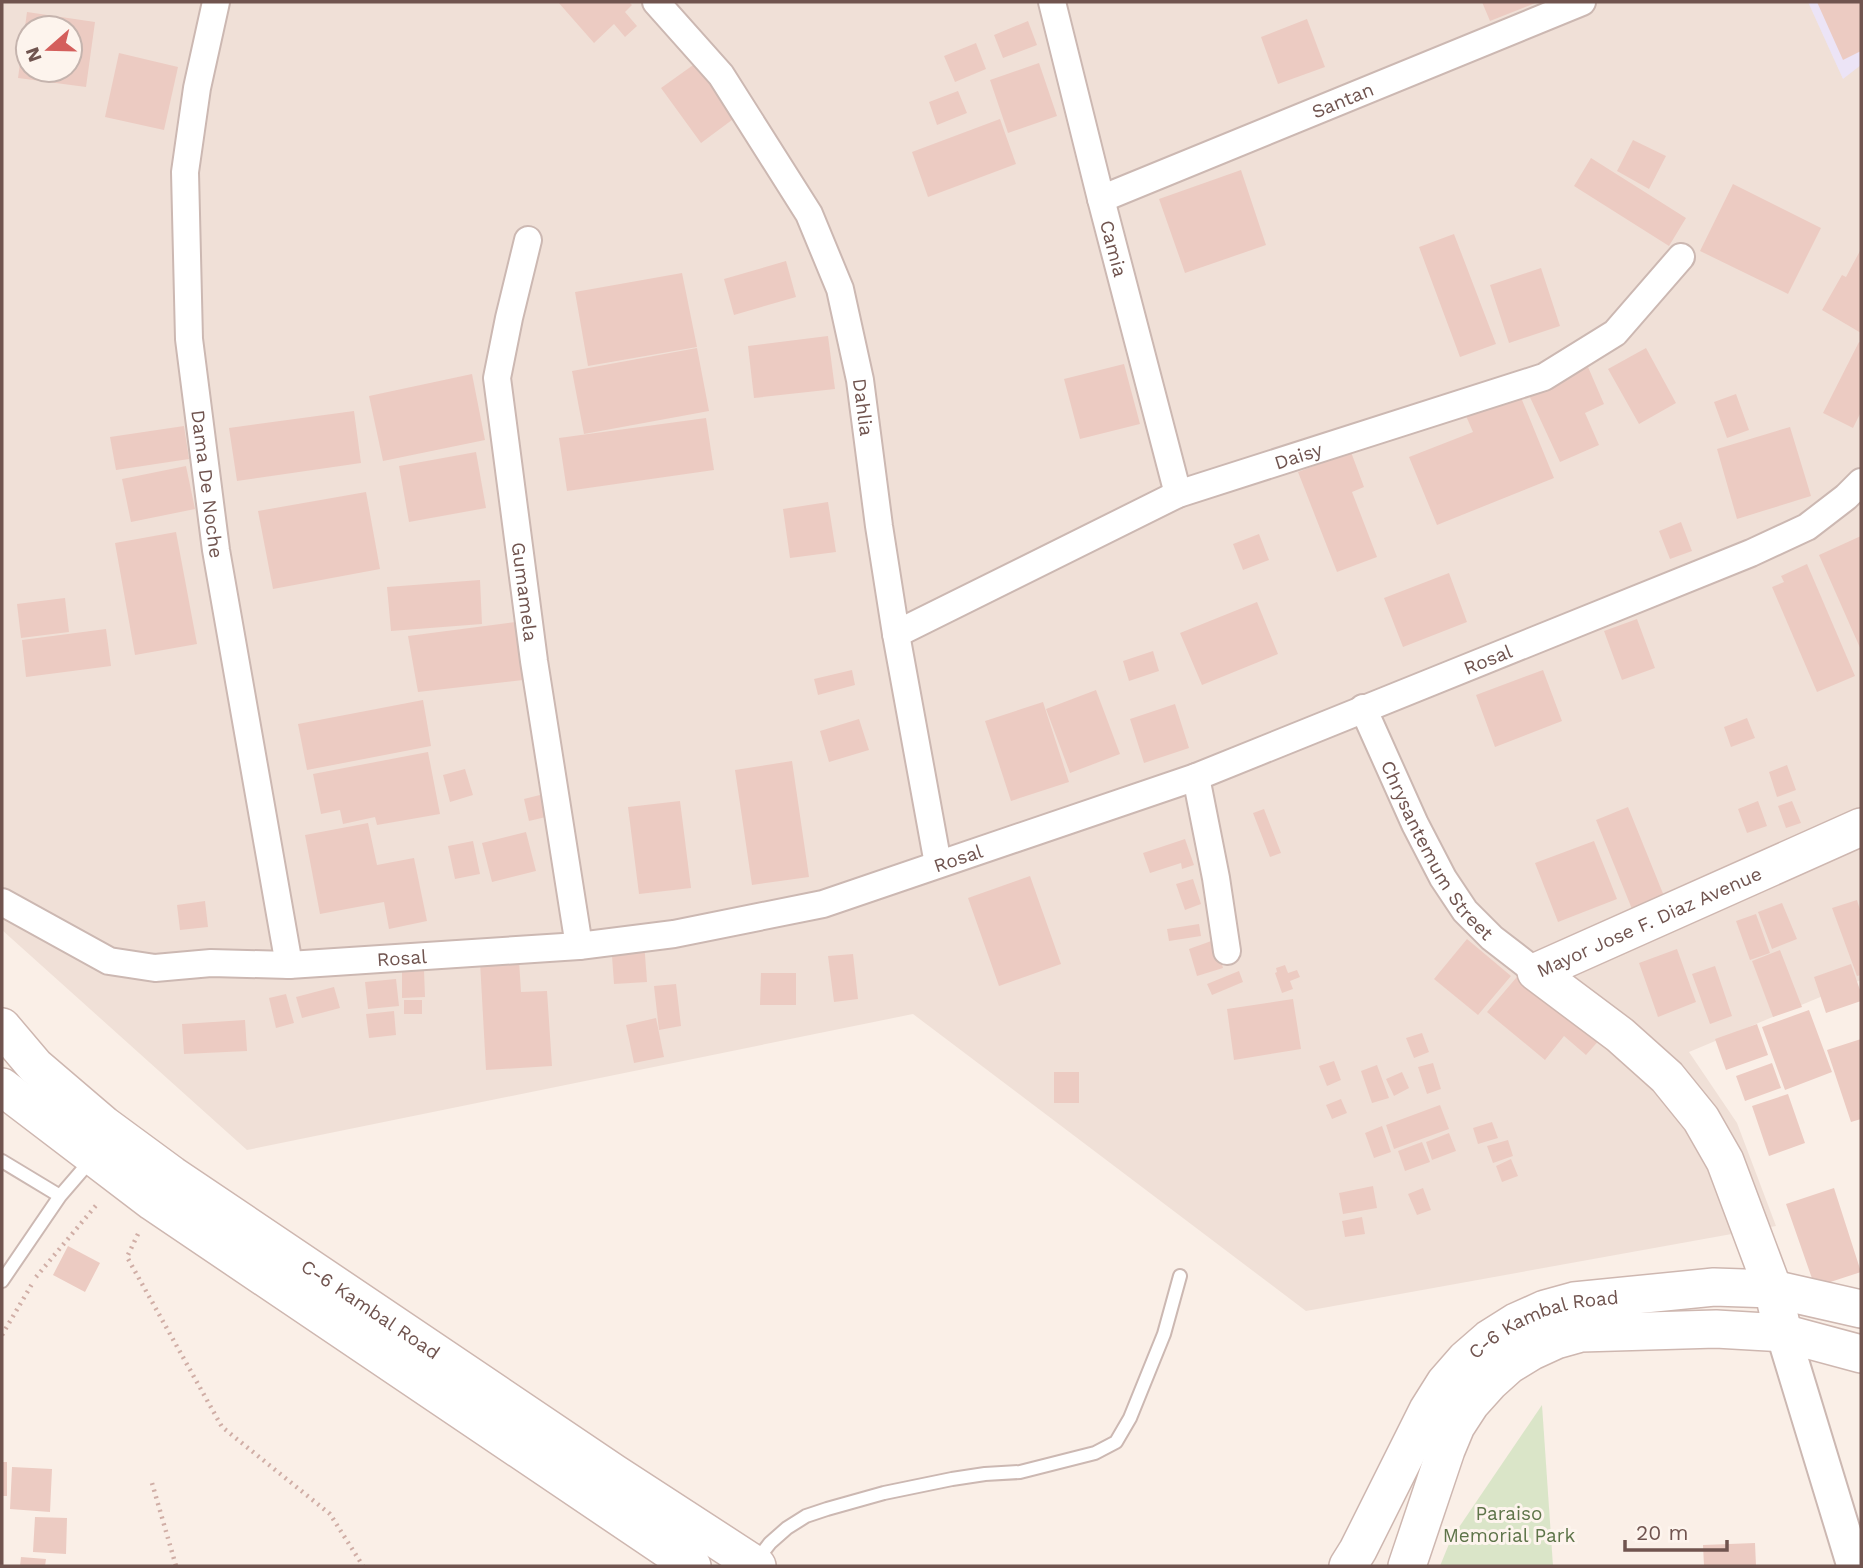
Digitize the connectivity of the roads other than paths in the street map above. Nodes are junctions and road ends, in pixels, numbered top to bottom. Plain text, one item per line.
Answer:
1 (216, 2) edge
2 (656, 2) edge
3 (1052, 2) edge
4 (1582, 2) edge
5 (1101, 199) junction
6 (528, 240) dead end
7 (1681, 257) dead end
8 (1861, 482) edge
9 (1178, 494) junction
10 (896, 634) junction
11 (1363, 709) junction
12 (1196, 777) junction
13 (1861, 827) edge
14 (938, 864) junction
15 (2, 902) edge
16 (579, 946) junction
17 (1227, 951) dead end
18 (289, 965) junction
19 (1536, 972) junction
20 (2, 1027) edge
21 (2, 1087) edge
22 (2, 1161) edge
23 (106, 1168) junction
24 (60, 1196) junction
25 (1180, 1276) dead end
26 (2, 1281) edge
27 (1773, 1289) junction
28 (1861, 1309) edge
29 (1783, 1333) junction
30 (1861, 1354) edge
31 (756, 1565) edge
32 (692, 1566) edge
33 (1348, 1566) edge
34 (1407, 1566) edge
35 (1854, 1566) edge

1 - 18 street, Dama De Noche
2 - 10 street, Dahlia
3 - 5 street, Camia
4 - 5 street, Santan
5 - 9 street, Camia
6 - 16 street, Gumamela
7 - 9 street, Daisy
8 - 11 street, Rosal
9 - 10 street, Daisy
10 - 14 street, Dahlia
11 - 12 street, Rosal
11 - 19 street, Chrysantemum Street
12 - 14 street, Rosal
12 - 17 street
13 - 19 main road, Mayor Jose F. Diaz Avenue
14 - 16 street, Rosal
15 - 18 street, Rosal
16 - 18 street, Rosal
19 - 27 main road, Mayor Jose F. Diaz Avenue
20 - 31 main road, C-6 Kambal Road
21 - 23 main road, C-6 Kambal Road
22 - 24 lane
23 - 24 lane
23 - 32 main road, C-6 Kambal Road
24 - 26 lane
25 - 31 lane
27 - 28 main road, C-6 Kambal Road
27 - 29 main road, Mayor Jose F. Diaz Avenue
27 - 33 main road, C-6 Kambal Road
29 - 30 main road, C-6 Kambal Road
29 - 34 main road, C-6 Kambal Road
29 - 35 street, Mayor Jose F. Diaz Avenue

